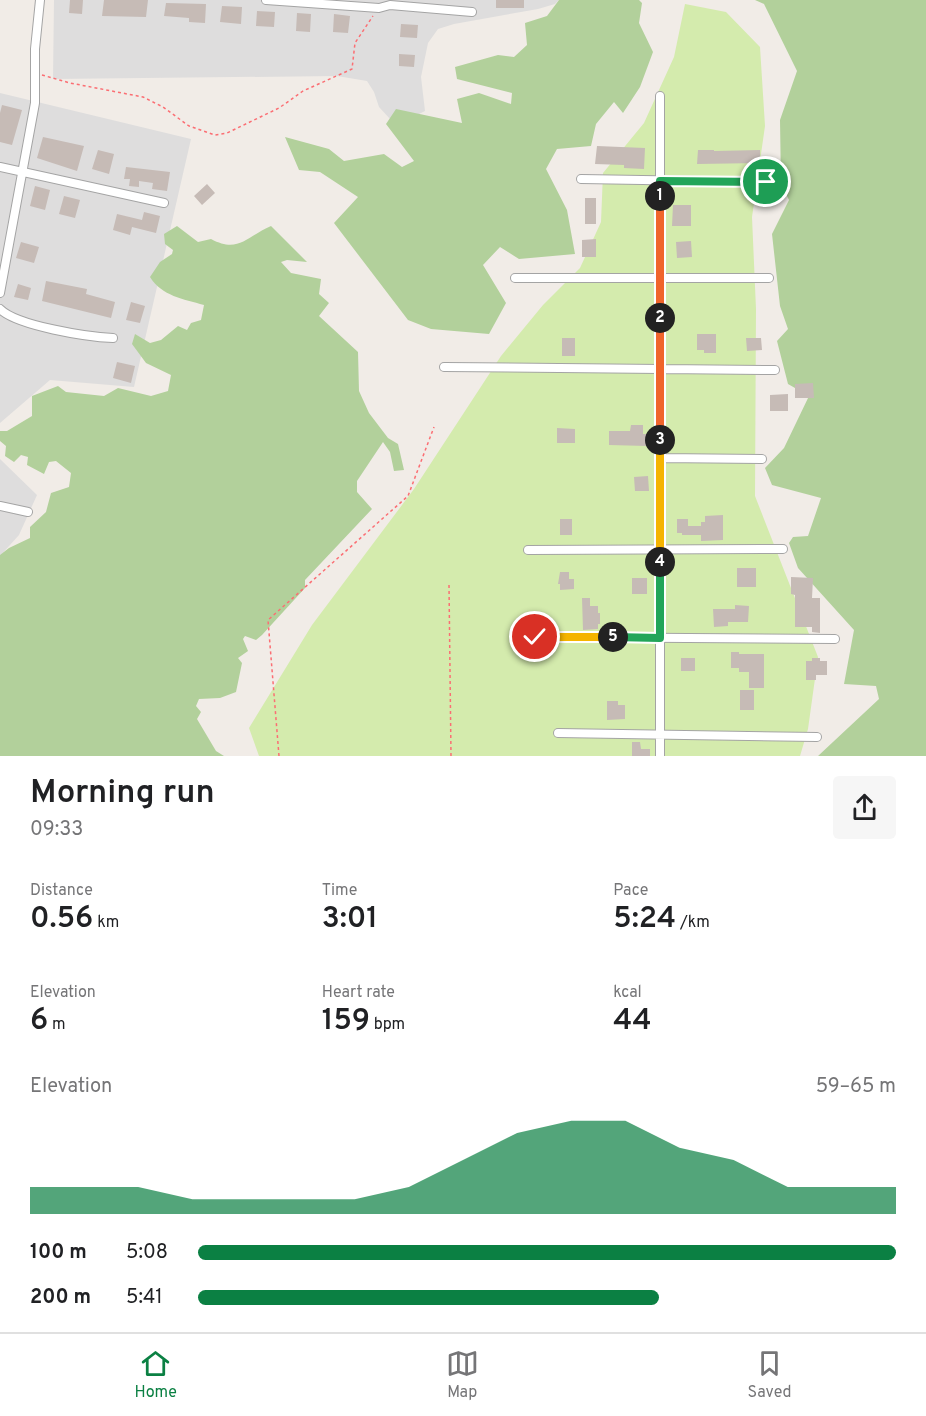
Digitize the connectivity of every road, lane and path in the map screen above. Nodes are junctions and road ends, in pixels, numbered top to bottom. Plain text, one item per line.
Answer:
1 (40, 0) edge
2 (266, 0) edge
3 (391, 3) edge
4 (379, 8) junction
5 (472, 12) dead end
6 (35, 73) junction
7 (660, 96) dead end
8 (0, 167) edge
9 (22, 171) junction
10 (581, 179) dead end
11 (660, 181) junction
12 (766, 182) dead end
13 (164, 203) dead end
14 (515, 278) dead end
15 (660, 278) junction
16 (769, 278) dead end
17 (0, 293) edge
18 (0, 309) edge
19 (113, 338) dead end
20 (444, 367) dead end
21 (660, 369) junction
22 (775, 370) dead end
23 (435, 427) dead end
24 (660, 458) junction
25 (762, 459) dead end
26 (0, 506) edge
27 (28, 512) dead end
28 (660, 549) junction
29 (783, 549) dead end
30 (528, 550) dead end
31 (449, 585) dead end
32 (535, 637) dead end
33 (660, 638) junction
34 (835, 639) dead end
35 (558, 733) dead end
36 (660, 735) junction
37 (817, 737) dead end
38 (279, 756) edge
39 (451, 756) edge
40 (660, 756) edge

1 - 6 street
2 - 4 street
3 - 4 street
3 - 5 street
4 - 6 path
6 - 9 street
7 - 11 street
8 - 9 street
9 - 13 street
9 - 17 street
10 - 11 street
11 - 12 street
11 - 15 street
14 - 15 street
15 - 16 street
15 - 21 street
18 - 19 street
20 - 21 street
21 - 22 street
21 - 24 street
23 - 38 path
24 - 25 street
24 - 28 street
26 - 27 street
28 - 29 street
28 - 30 street
28 - 33 street
31 - 39 path
32 - 33 street
33 - 34 street
33 - 36 street
35 - 36 street
36 - 37 street
36 - 40 street

